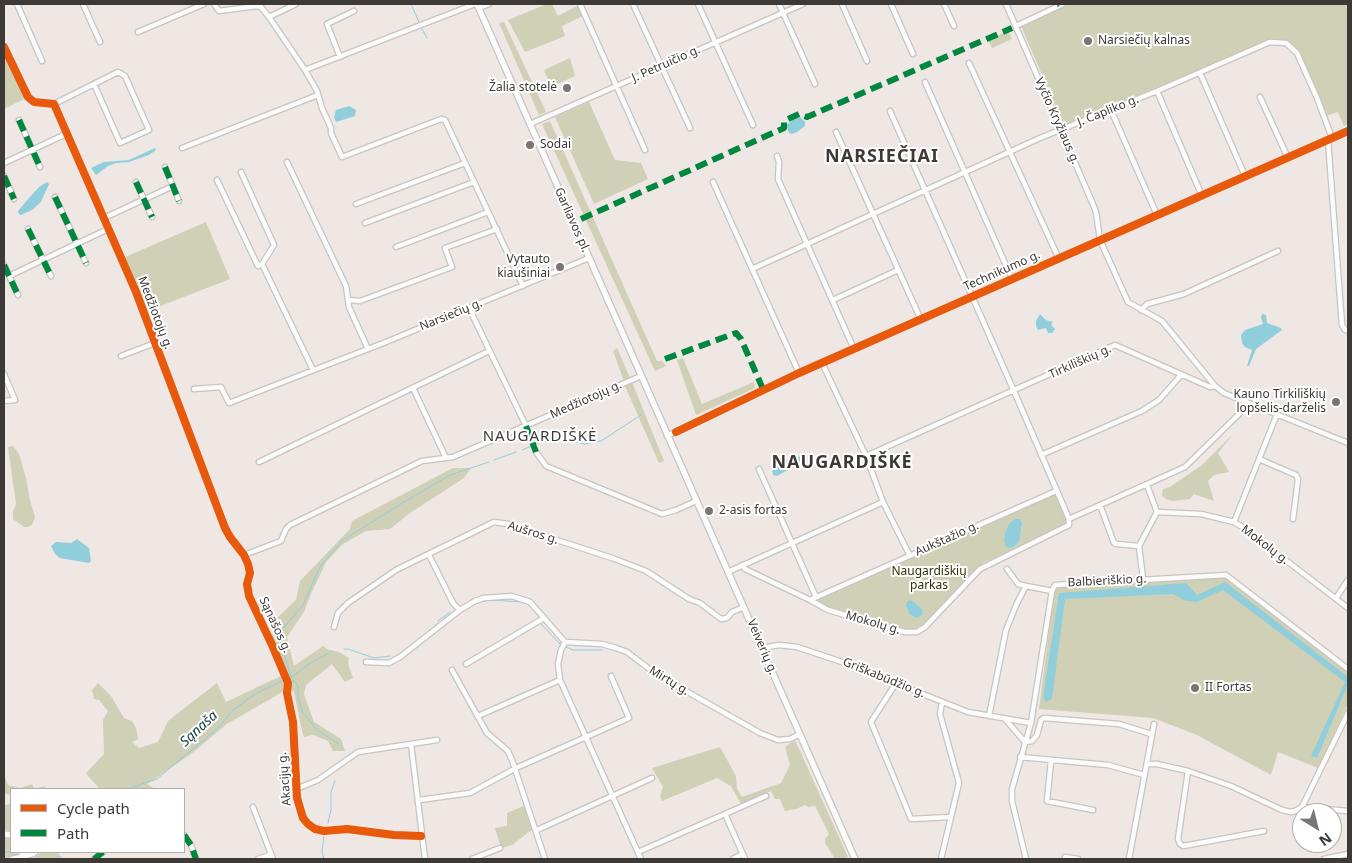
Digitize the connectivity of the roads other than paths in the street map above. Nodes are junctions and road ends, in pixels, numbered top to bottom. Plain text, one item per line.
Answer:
1 (17, 4) edge
2 (83, 4) edge
3 (204, 4) edge
4 (214, 4) edge
5 (296, 4) edge
6 (489, 4) edge
7 (580, 4) edge
8 (633, 4) edge
9 (698, 4) edge
10 (779, 4) edge
11 (803, 4) edge
12 (842, 4) edge
13 (891, 4) edge
14 (944, 4) edge
15 (1006, 4) edge
16 (1061, 4) edge
17 (477, 5) edge
18 (354, 11) dead end
19 (783, 12) junction
20 (269, 17) junction
21 (954, 26) dead end
22 (1016, 26) junction
23 (138, 32) dead end
24 (100, 42) dead end
25 (715, 43) junction
26 (4, 47) edge
27 (914, 54) dead end
28 (340, 57) junction
29 (42, 61) dead end
30 (866, 61) dead end
31 (969, 63) dead end
32 (661, 66) junction
33 (305, 70) junction
34 (1200, 73) junction
35 (926, 82) dead end
36 (94, 84) junction
37 (815, 84) dead end
38 (617, 86) junction
39 (1157, 91) junction
40 (318, 95) junction
41 (1260, 97) dead end
42 (54, 104) junction
43 (1111, 110) junction
44 (890, 111) dead end
45 (19, 120) dead end
46 (530, 124) junction
47 (753, 125) dead end
48 (690, 128) dead end
49 (1061, 130) junction
50 (1348, 131) edge
51 (836, 132) dead end
52 (66, 134) junction
53 (1330, 139) junction
54 (182, 148) dead end
55 (32, 150) junction
56 (645, 150) dead end
57 (1010, 152) junction
58 (777, 156) dead end
59 (1288, 158) junction
60 (286, 162) dead end
61 (4, 163) edge
62 (465, 163) junction
63 (40, 166) dead end
64 (165, 167) dead end
65 (241, 172) dead end
66 (966, 172) junction
67 (4, 176) edge
68 (1246, 176) junction
69 (217, 180) dead end
70 (136, 182) dead end
71 (474, 182) junction
72 (713, 182) dead end
73 (173, 186) junction
74 (926, 191) junction
75 (1202, 196) junction
76 (55, 198) dead end
77 (14, 199) dead end
78 (144, 200) junction
79 (179, 200) dead end
80 (356, 204) dead end
81 (488, 212) junction
82 (874, 215) junction
83 (1157, 215) junction
84 (152, 217) dead end
85 (104, 218) junction
86 (365, 223) dead end
87 (28, 229) dead end
88 (108, 229) junction
89 (496, 230) junction
90 (1100, 240) junction
91 (76, 244) junction
92 (807, 245) junction
93 (396, 247) dead end
94 (1278, 252) dead end
95 (589, 258) junction
96 (1059, 259) junction
97 (43, 260) junction
98 (86, 263) dead end
99 (262, 264) junction
100 (4, 265) edge
101 (752, 269) junction
102 (898, 270) junction
103 (9, 276) junction
104 (51, 276) dead end
105 (1012, 279) junction
106 (523, 286) junction
107 (18, 294) dead end
108 (973, 296) junction
109 (348, 300) junction
110 (832, 300) junction
111 (469, 308) junction
112 (1141, 310) junction
113 (921, 320) junction
114 (1348, 330) edge
115 (155, 343) junction
116 (368, 349) junction
117 (854, 349) junction
118 (489, 351) junction
119 (122, 356) dead end
120 (822, 363) junction
121 (313, 370) junction
122 (799, 373) junction
123 (4, 374) edge
124 (1181, 375) junction
125 (641, 376) junction
126 (1216, 386) junction
127 (413, 388) junction
128 (194, 389) dead end
129 (1014, 391) junction
130 (4, 401) edge
131 (1247, 402) junction
132 (1277, 414) junction
133 (526, 426) junction
134 (668, 436) junction
135 (1348, 443) edge
136 (536, 452) dead end
137 (1041, 454) junction
138 (866, 456) junction
139 (446, 458) junction
140 (1259, 459) junction
141 (259, 462) dead end
142 (759, 469) dead end
143 (1147, 485) junction
144 (1056, 490) junction
145 (696, 501) junction
146 (883, 502) junction
147 (1100, 505) junction
148 (1157, 512) junction
149 (1069, 519) junction
150 (1292, 519) dead end
151 (1234, 522) junction
152 (792, 543) junction
153 (1139, 546) junction
154 (428, 554) junction
155 (244, 555) junction
156 (910, 556) junction
157 (742, 566) junction
158 (1007, 569) dead end
159 (728, 572) junction
160 (1143, 579) junction
161 (1348, 580) edge
162 (1026, 586) junction
163 (1052, 591) junction
164 (816, 597) junction
165 (1336, 598) junction
166 (810, 600) junction
167 (744, 607) junction
168 (1348, 608) edge
169 (460, 610) junction
170 (544, 618) junction
171 (334, 627) dead end
172 (566, 642) junction
173 (762, 648) junction
174 (366, 662) dead end
175 (466, 664) dead end
176 (1348, 669) edge
177 (452, 670) dead end
178 (285, 675) joint
179 (611, 676) dead end
180 (560, 680) junction
181 (896, 683) junction
182 (942, 702) junction
183 (1348, 713) edge
184 (478, 716) junction
185 (989, 716) junction
186 (1005, 719) junction
187 (1031, 723) junction
188 (1154, 724) dead end
189 (800, 734) junction
190 (1151, 734) junction
191 (586, 737) junction
192 (437, 740) dead end
193 (1025, 742) junction
194 (411, 744) junction
195 (1020, 757) junction
196 (1051, 761) junction
197 (1147, 764) junction
198 (516, 768) junction
199 (1188, 771) junction
200 (1144, 774) junction
201 (652, 778) dead end
202 (296, 789) junction
203 (612, 796) junction
204 (766, 796) dead end
205 (419, 800) junction
206 (1304, 803) edge
207 (253, 807) dead end
208 (1093, 810) dead end
209 (1292, 812) edge
210 (724, 814) junction
211 (951, 817) junction
212 (537, 830) junction
213 (1264, 831) dead end
214 (185, 836) edge
215 (421, 836) junction
216 (500, 848) dead end
217 (638, 852) junction
218 (1348, 854) edge
219 (23, 856) edge
220 (271, 857) edge
221 (744, 857) edge
222 (1065, 857) dead end
223 (12, 859) edge
224 (196, 859) edge
225 (258, 859) edge
226 (425, 859) edge
227 (472, 859) edge
228 (545, 859) edge
229 (641, 859) edge
230 (732, 859) edge
231 (855, 859) edge
232 (941, 859) edge
233 (1026, 859) edge
234 (1078, 859) edge
235 (1129, 859) edge
236 (1324, 859) edge

1 - 29 street
2 - 24 street
3 - 23 street
4 - 20 street
5 - 20 street
6 - 17 street
7 - 38 street
8 - 32 street
9 - 25 street
10 - 19 street
11 - 19 street, J. Petruičio g.
12 - 30 street
13 - 27 street
14 - 21 street
15 - 22 street, Vyčio Kryžiaus g.
16 - 22 street
17 - 28 street
17 - 46 main road, Garliavos pl.
18 - 28 street
19 - 25 street, J. Petruičio g.
19 - 37 street
20 - 33 street
22 - 49 street, Vyčio Kryžiaus g.
25 - 32 street, J. Petruičio g.
25 - 47 street
26 - 42 street
28 - 33 street
31 - 57 street
32 - 38 street, J. Petruičio g.
32 - 48 street
33 - 40 street
34 - 39 street, J. Čapliko g.
34 - 53 street, J. Čapliko g.
34 - 68 street
35 - 66 street
36 - 36 street
36 - 42 street
38 - 46 street, J. Petruičio g.
38 - 56 street
39 - 43 street, J. Čapliko g.
39 - 75 street
40 - 54 street
40 - 62 street
41 - 59 street
42 - 52 street, Medžiotojų g.
43 - 49 street, J. Čapliko g.
43 - 83 street
44 - 74 street
45 - 55 street
46 - 95 main road, Garliavos pl.
49 - 57 street, J. Čapliko g.
49 - 90 street, Vyčio Kryžiaus g.
50 - 53 street, Technikumo g.
51 - 82 street
52 - 55 street
52 - 85 street, Medžiotojų g.
53 - 59 street, Technikumo g.
53 - 114 street, J. Čapliko g.
55 - 61 street
55 - 63 street
57 - 66 street, J. Čapliko g.
57 - 96 street
58 - 92 street
59 - 68 street, Technikumo g.
60 - 109 street
62 - 71 street
62 - 80 street
64 - 73 street
65 - 99 street
66 - 74 street, J. Čapliko g.
66 - 105 street
67 - 77 street
68 - 75 street, Technikumo g.
69 - 99 street
70 - 78 street
71 - 81 street
71 - 86 street
72 - 101 street
73 - 78 street
73 - 79 street
74 - 82 street, J. Čapliko g.
74 - 108 street
75 - 83 street, Technikumo g.
76 - 91 street
78 - 84 street
78 - 85 street
81 - 89 street
81 - 93 street
82 - 92 street, J. Čapliko g.
82 - 102 street
83 - 90 street, Technikumo g.
85 - 88 street, Medžiotojų g.
87 - 97 street
88 - 91 street
88 - 115 street, Medžiotojų g.
89 - 106 street
89 - 109 street
90 - 96 street, Technikumo g.
90 - 112 street, Vyčio Kryžiaus g.
91 - 97 street
91 - 98 street
92 - 101 street, J. Čapliko g.
92 - 110 street
94 - 112 street
95 - 106 street, Narsiečių g.
95 - 125 main road, Garliavos pl.
96 - 105 street, Technikumo g.
97 - 103 street
97 - 104 street
99 - 121 street
100 - 103 street
101 - 122 street
102 - 110 street
102 - 113 street
103 - 107 street
105 - 108 street, Technikumo g.
106 - 111 street, Narsiečių g.
108 - 113 street, Technikumo g.
108 - 129 street
109 - 116 street
110 - 117 street
111 - 116 street, Narsiečių g.
111 - 118 street
112 - 126 street, Vyčio Kryžiaus g.
113 - 117 street, Technikumo g.
115 - 119 street
115 - 155 street, Medžiotojų g.
116 - 121 street, Narsiečių g.
117 - 120 street, Technikumo g.
118 - 127 street
118 - 133 street
120 - 122 street, Technikumo g.
120 - 138 street
121 - 128 street, Narsiečių g.
122 - 134 street, Technikumo g.
123 - 130 street
124 - 126 street, Tirkiliškių g.
124 - 129 street, Tirkiliškių g.
124 - 137 street
125 - 133 street, Medžiotojų g.
125 - 134 main road, Garliavos pl.
126 - 131 street, Tirkiliškių g.
127 - 139 street
127 - 141 street
129 - 137 street
129 - 138 street, Tirkiliškių g.
131 - 132 street, Tirkiliškių g.
131 - 143 street
132 - 135 street, Tirkiliškių g.
132 - 140 street
133 - 139 street, Medžiotojų g.
134 - 145 main road, Veiverių g.
136 - 145 street
137 - 144 street
138 - 146 street
139 - 155 street, Medžiotojų g.
140 - 150 street
140 - 151 street
142 - 152 street
143 - 147 street
143 - 148 street
144 - 149 street
144 - 156 street, Aukštažio g.
145 - 159 main road, Veiverių g.
146 - 152 street
146 - 156 street
147 - 149 street
147 - 153 street
148 - 151 street, Mokolų g.
148 - 153 street
149 - 166 street, Mokolų g.
151 - 165 street, Mokolų g.
152 - 157 street
152 - 164 street
153 - 160 street
154 - 167 street, Aušros g.
154 - 169 street
154 - 171 street, Aušros g.
155 - 178 street, Sąnašos g.
156 - 164 street, Aukštažio g.
157 - 159 street
157 - 166 street, Mokolų g.
158 - 162 street
159 - 167 main road, Veiverių g.
160 - 163 street, Balbieriškio g.
160 - 176 street, Balbieriškio g.
161 - 165 street
162 - 163 street
162 - 185 street
163 - 187 street, Balbieriškio g.
164 - 166 street, Aukštažio g.
165 - 168 street, Mokolų g.
167 - 173 main road, Veiverių g.
169 - 170 street
169 - 174 street
170 - 172 street
170 - 175 street
172 - 180 street
172 - 189 street, Mirtų g.
173 - 181 street, Griškabūdžio g.
173 - 189 main road, Veiverių g.
177 - 184 street
178 - 202 street, Akacijų g.
179 - 191 street
180 - 184 street
180 - 191 street
181 - 182 street, Griškabūdžio g.
181 - 211 street
182 - 185 street, Griškabūdžio g.
182 - 211 street
183 - 206 street
184 - 198 street
185 - 186 street, Griškabūdžio g.
186 - 187 street, Griškabūdžio g.
186 - 193 street
187 - 193 street, Balbieriškio g.
188 - 190 street
189 - 231 main road, Veiverių g.
190 - 193 street
190 - 197 street
191 - 198 street
191 - 203 street
192 - 194 street
193 - 195 street, Balbieriškio g.
194 - 202 street
194 - 205 street
195 - 196 street
195 - 233 street, Balbieriškio g.
196 - 200 street
196 - 208 street
197 - 199 street
197 - 200 street
198 - 205 street
198 - 212 street
199 - 209 street
199 - 213 street
200 - 235 street
201 - 203 street
202 - 215 street, Akacijų g.
203 - 212 street
203 - 217 street
204 - 210 street
205 - 215 street
207 - 220 street
210 - 217 street
210 - 221 street
211 - 232 street
212 - 228 street
214 - 224 street
215 - 226 street
216 - 227 street
217 - 229 street
218 - 236 street
219 - 223 street
220 - 225 street
221 - 230 street
222 - 234 street

